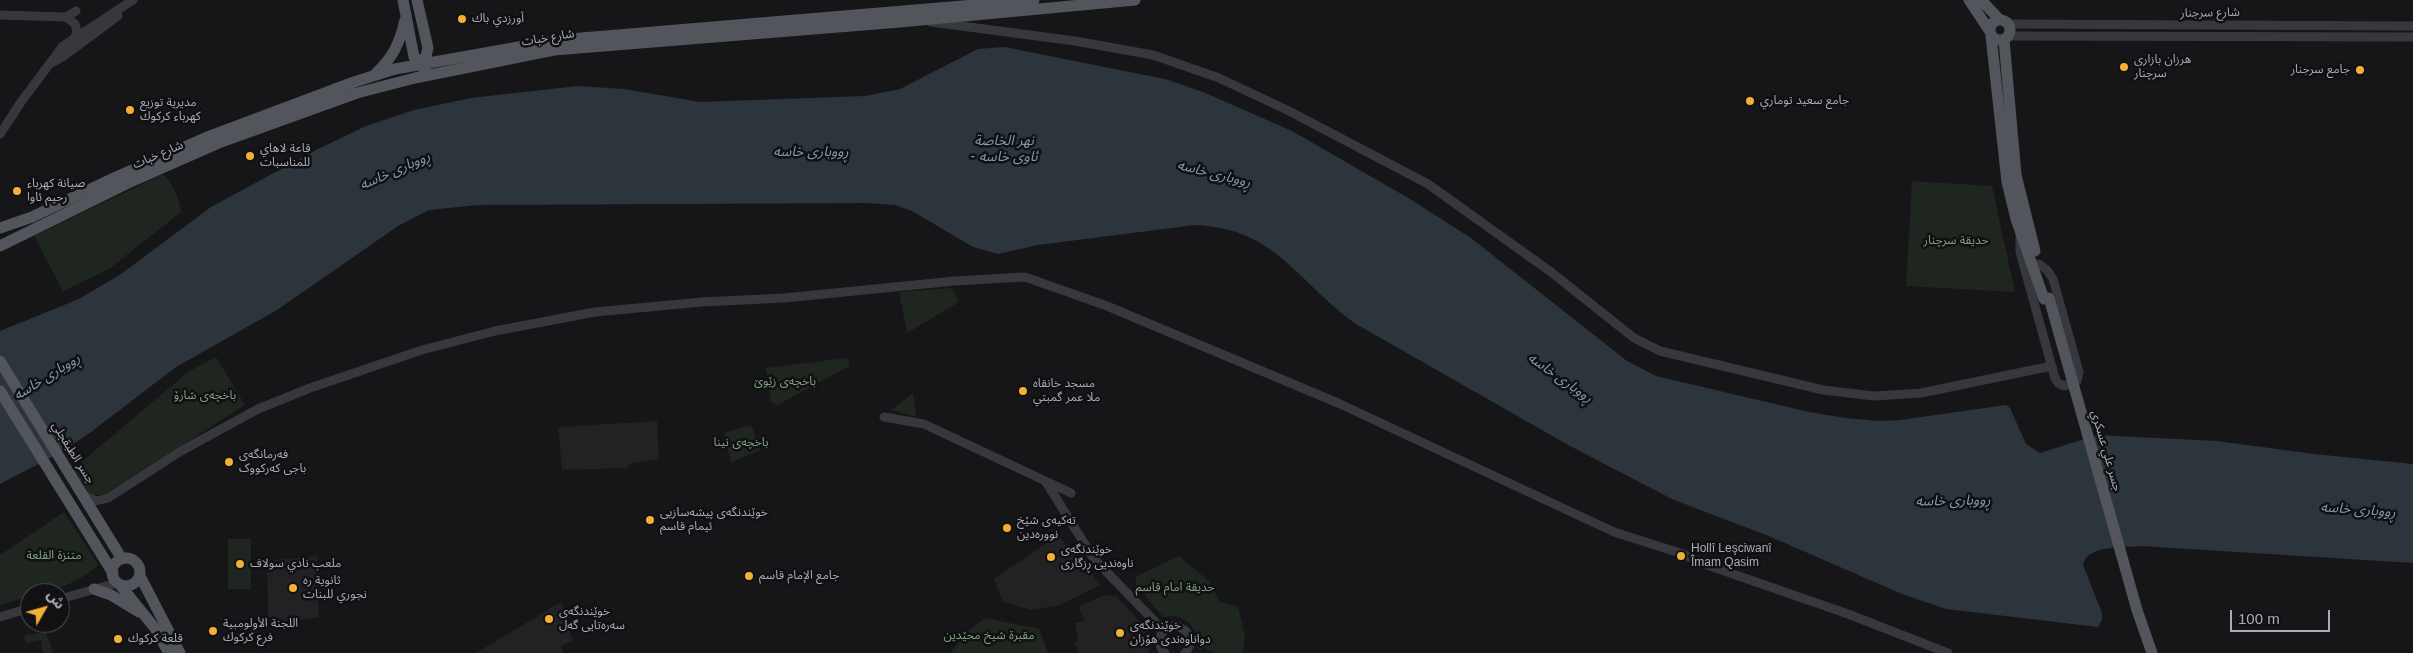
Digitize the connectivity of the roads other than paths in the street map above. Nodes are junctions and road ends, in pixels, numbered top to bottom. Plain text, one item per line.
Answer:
1 (133, 0) edge
2 (139, 0) edge
3 (403, 0) edge
4 (417, 0) edge
5 (1034, 0) edge
6 (1135, 0) edge
7 (1969, 0) edge
8 (1981, 0) edge
9 (76, 11) dead end
10 (405, 14) junction
11 (0, 15) edge
12 (66, 17) junction
13 (916, 20) junction
14 (2004, 22) junction
15 (2265, 24) junction
16 (2030, 25) junction
17 (2413, 26) edge
18 (1990, 33) junction
19 (2031, 35) junction
20 (2265, 36) junction
21 (2413, 37) edge
22 (2006, 38) junction
23 (73, 39) junction
24 (428, 48) junction
25 (508, 48) junction
26 (52, 62) junction
27 (417, 68) junction
28 (438, 68) junction
29 (372, 76) junction
30 (0, 134) edge
31 (32, 217) junction
32 (0, 228) edge
33 (2020, 231) junction
34 (0, 234) edge
35 (3, 245) edge
36 (2038, 264) junction
37 (2047, 299) junction
38 (0, 362) edge
39 (2052, 366) junction
40 (0, 391) edge
41 (884, 417) dead end
42 (1046, 482) junction
43 (80, 491) junction
44 (1071, 493) dead end
45 (122, 559) junction
46 (140, 576) junction
47 (117, 580) junction
48 (94, 590) junction
49 (70, 596) edge
50 (20, 611) edge
51 (2134, 611) junction
52 (146, 616) junction
53 (0, 617) edge
54 (1164, 630) junction
55 (169, 653) edge
56 (180, 653) edge
57 (1165, 653) edge
58 (1186, 653) edge
59 (1948, 653) edge
60 (2145, 653) edge
61 (2152, 653) edge

1 - 23 street
2 - 26 street
3 - 10 main road
4 - 24 main road
5 - 25 main road, شارع خبات
6 - 13 main road, شارع خبات
7 - 18 main road
8 - 14 main road
9 - 12 street
10 - 27 main road
10 - 29 main road
11 - 12 street
12 - 23 street
13 - 28 main road, شارع خبات
13 - 39 street
14 - 16 street, شارع سرجنار
14 - 18 main road
14 - 22 main road
15 - 16 street, شارع سرجنار
15 - 17 street, شارع سرجنار
15 - 20 street
16 - 19 street
18 - 22 main road
18 - 33 main road
19 - 20 street, شارع سرجنار
19 - 22 street, شارع سرجنار
20 - 21 street, شارع سرجنار
22 - 36 main road
23 - 26 street
24 - 25 main road
24 - 27 main road
25 - 28 main road, شارع خبات
26 - 30 street
27 - 28 main road, شارع خبات
27 - 28 main road, شارع خبات
27 - 29 main road, شارع خبات
27 - 35 main road, شارع خبات
29 - 31 main road, شارع خبات
31 - 32 main road, شارع خبات
31 - 34 main road
33 - 37 main road
33 - 39 street
36 - 37 main road
36 - 39 street
37 - 51 main road, جسر علي عسكري, bridge
38 - 43 main road, جسر الطبقجلي
40 - 47 main road
41 - 42 street
42 - 44 street
42 - 54 street
43 - 45 main road, جسر الطبقجلي
43 - 59 street
45 - 46 main road
45 - 47 main road
46 - 47 main road
46 - 56 main road
47 - 48 street
47 - 52 main road
48 - 49 street
48 - 52 main road
50 - 53 street
51 - 60 main road
51 - 61 main road
52 - 55 main road
54 - 57 street
54 - 58 street

